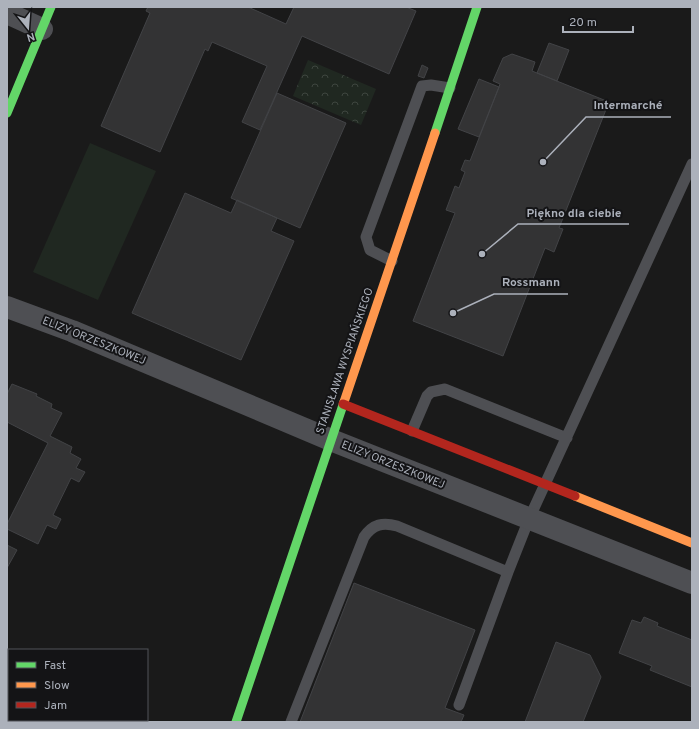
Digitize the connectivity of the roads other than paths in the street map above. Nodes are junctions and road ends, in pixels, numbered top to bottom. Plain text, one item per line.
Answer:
1 (51, 7) edge
2 (477, 7) edge
3 (7, 13) edge
4 (42, 29) junction
5 (450, 88) junction
6 (7, 113) edge
7 (692, 164) edge
8 (392, 261) junction
9 (7, 307) edge
10 (343, 404) junction
11 (412, 431) junction
12 (567, 438) junction
13 (331, 440) junction
14 (545, 484) junction
15 (529, 519) junction
16 (692, 543) edge
17 (508, 572) junction
18 (692, 583) edge
19 (459, 706) dead end
20 (236, 722) edge
21 (291, 722) edge

1 - 4 street
2 - 5 street, STANISŁAWA WYSPIAŃSKIEGO
3 - 4 street
4 - 6 street
5 - 8 street, STANISŁAWA WYSPIAŃSKIEGO
5 - 8 lane
7 - 12 lane
8 - 10 street, STANISŁAWA WYSPIAŃSKIEGO
9 - 13 street, ELIZY ORZESZKOWEJ
10 - 11 street
10 - 13 street, STANISŁAWA WYSPIAŃSKIEGO
11 - 12 lane
11 - 14 street
12 - 14 lane
13 - 15 street, ELIZY ORZESZKOWEJ
13 - 20 street, STANISŁAWA WYSPIAŃSKIEGO
14 - 15 lane
14 - 16 street
15 - 17 lane
15 - 18 street, ELIZY ORZESZKOWEJ
17 - 19 lane
17 - 21 lane

